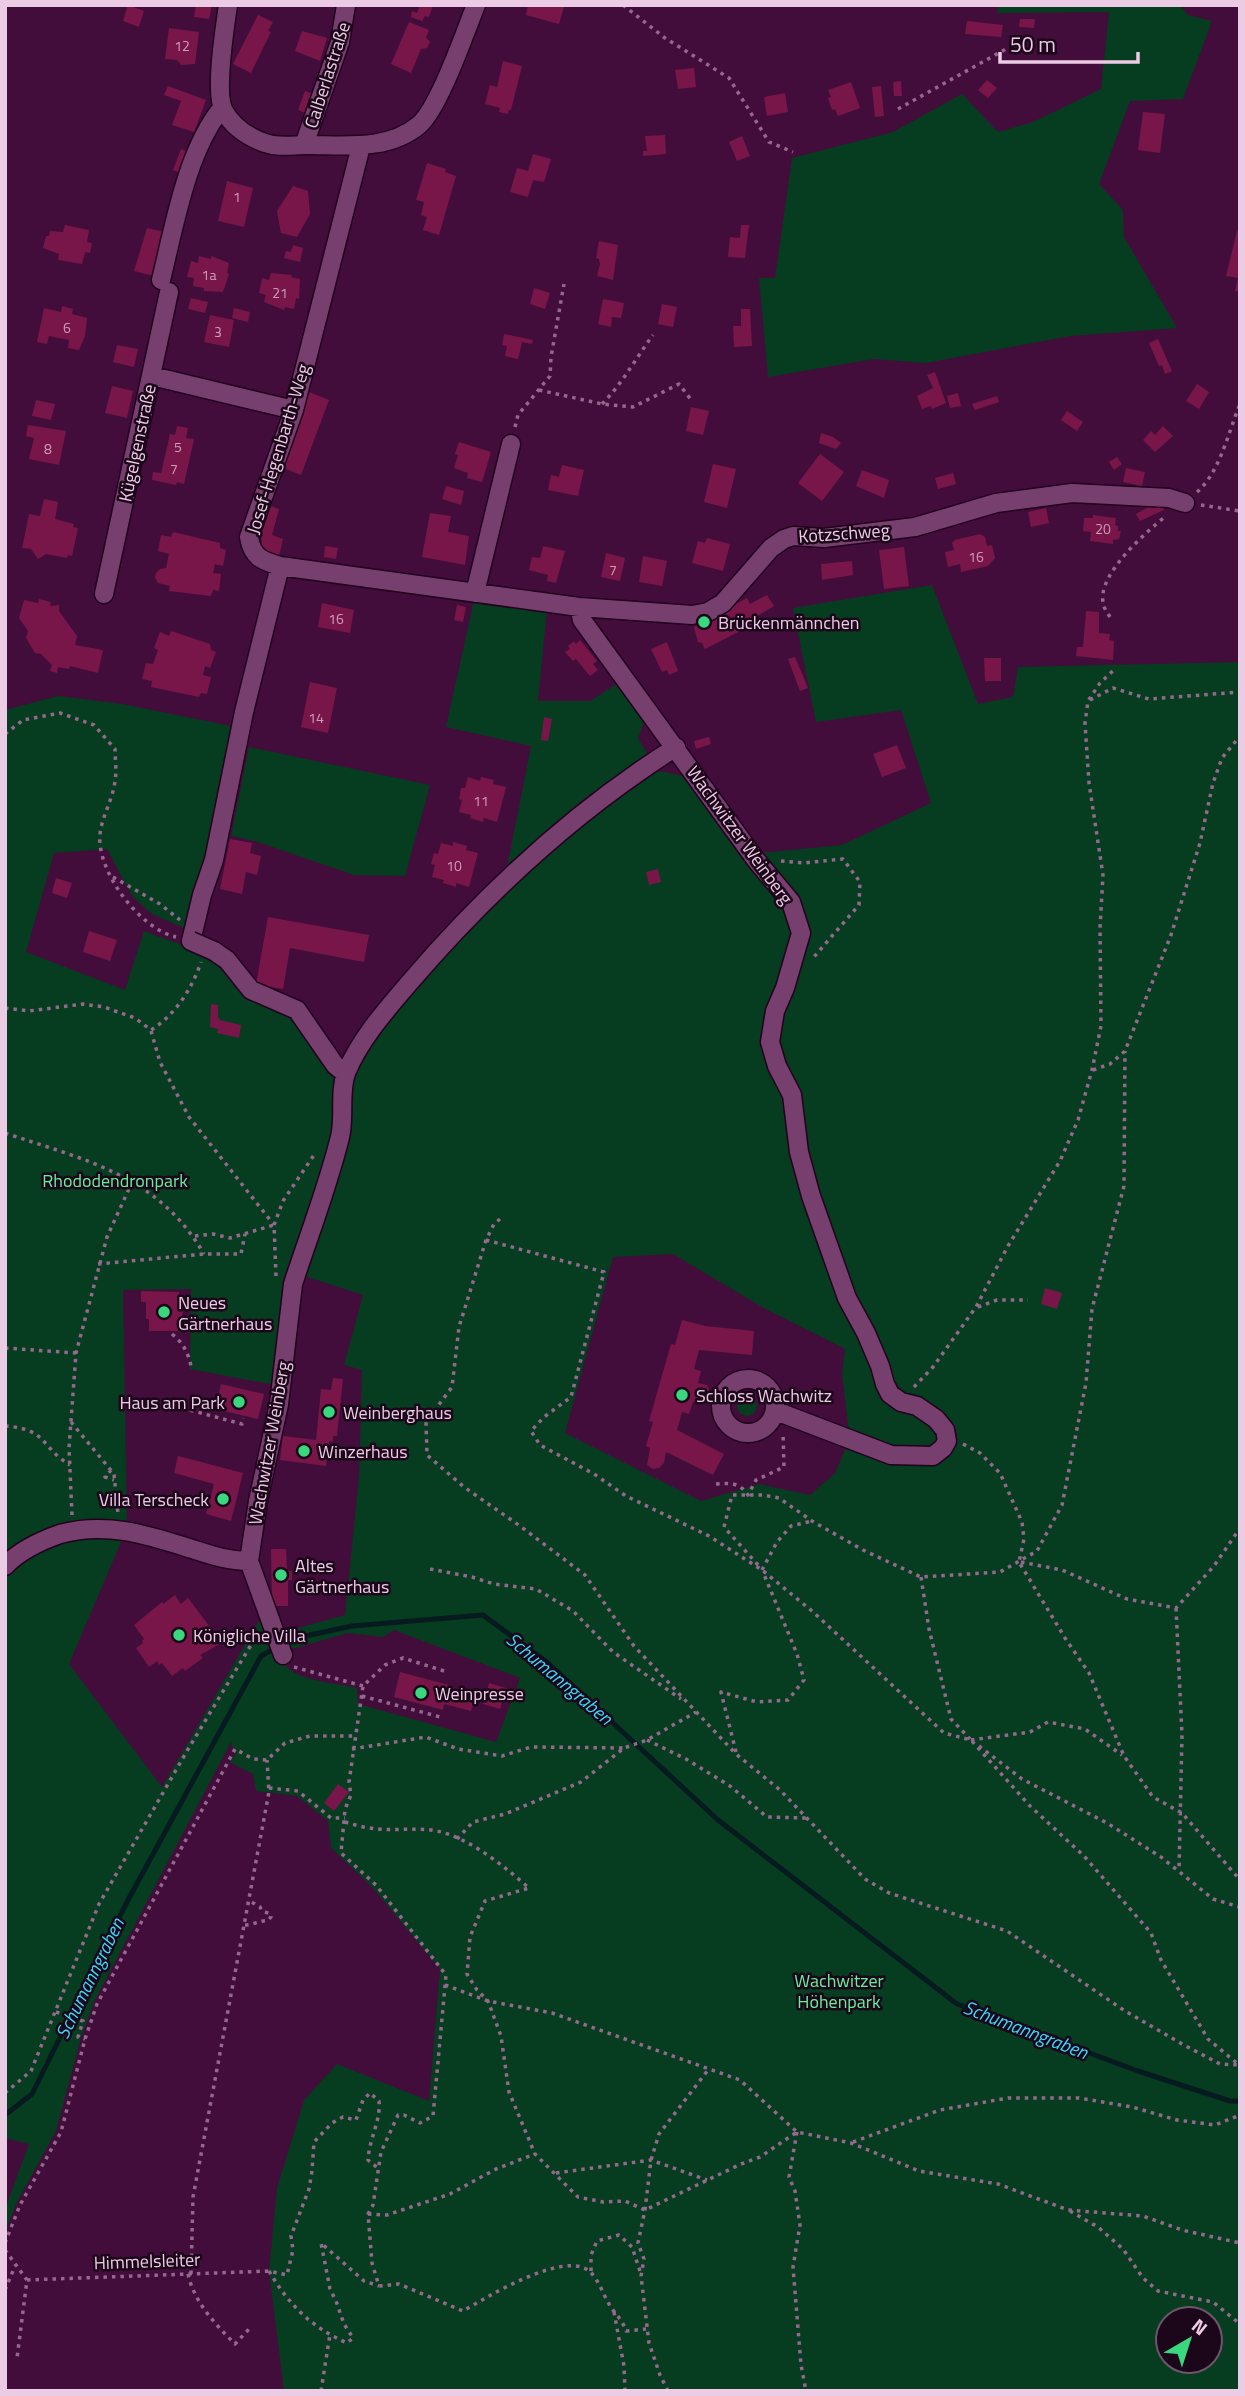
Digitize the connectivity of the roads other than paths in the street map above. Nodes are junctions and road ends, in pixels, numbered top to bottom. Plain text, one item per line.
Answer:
1 (228, 5) edge
2 (346, 5) edge
3 (476, 5) edge
4 (222, 108) junction
5 (304, 145) junction
6 (361, 146) junction
7 (152, 376) junction
8 (294, 410) junction
9 (511, 444) road end
10 (1185, 503) road end
11 (779, 522) dead end
12 (778, 542) junction
13 (280, 566) junction
14 (475, 593) junction
15 (104, 594) dead end
16 (579, 607) junction
17 (676, 747) junction
18 (346, 1074) junction
19 (779, 1413) road end
20 (249, 1561) junction
21 (5, 1566) edge
22 (283, 1655) road end

1 - 4 street
2 - 5 street, Calberlastraße
3 - 6 street, Calberlastraße
4 - 5 street, Calberlastraße
4 - 7 street, Kügelgenstraße
5 - 6 street, Calberlastraße
6 - 8 street, Josef-Hegenbarth-Weg
7 - 8 street
7 - 15 street, Kügelgenstraße
8 - 13 street, Josef-Hegenbarth-Weg
9 - 14 street
10 - 12 street, Kotzschweg
11 - 12 street
12 - 16 street, Kotzschweg
13 - 14 street, Kotzschweg
13 - 18 street
14 - 16 street, Kotzschweg
16 - 17 street
17 - 18 street, Wachwitzer Weinberg
17 - 19 street, Wachwitzer Weinberg
18 - 20 street, Wachwitzer Weinberg
20 - 21 street
20 - 22 street

